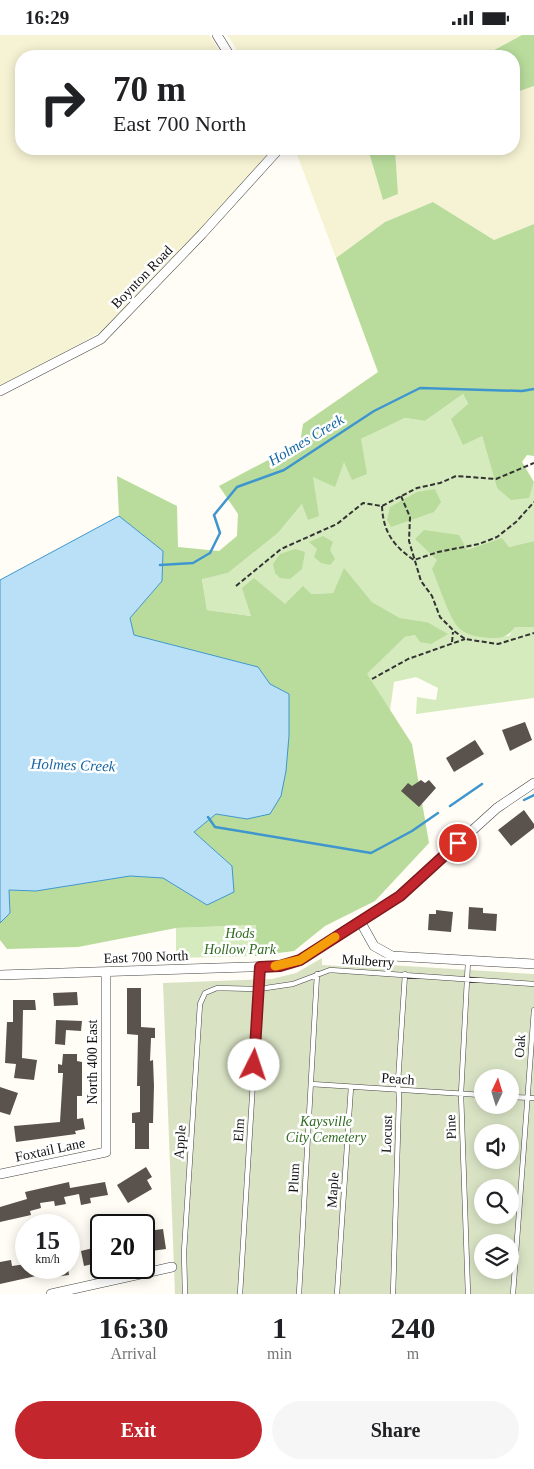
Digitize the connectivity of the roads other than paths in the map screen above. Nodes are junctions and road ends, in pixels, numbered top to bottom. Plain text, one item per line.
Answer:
1 (217, 35) edge
2 (226, 50) edge
3 (273, 155) edge
4 (0, 391) edge
5 (534, 783) edge
6 (360, 921) junction
7 (468, 959) junction
8 (534, 964) edge
9 (260, 967) junction
10 (106, 972) junction
11 (317, 974) junction
12 (405, 974) junction
13 (0, 975) edge
14 (467, 979) junction
15 (534, 984) edge
16 (259, 989) junction
17 (205, 993) joint
18 (534, 1010) edge
19 (311, 1084) junction
20 (351, 1087) junction
21 (399, 1090) junction
22 (461, 1094) junction
23 (474, 1095) edge
24 (519, 1098) edge
25 (528, 1098) junction
26 (534, 1098) edge
27 (106, 1152) joint
28 (0, 1174) edge
29 (172, 1267) dead end
30 (95, 1283) junction
31 (51, 1294) edge
32 (98, 1294) edge
33 (185, 1294) edge
34 (240, 1294) edge
35 (298, 1294) edge
36 (337, 1294) edge
37 (394, 1294) edge
38 (468, 1294) edge
39 (513, 1294) edge

1 - 2 street
3 - 4 street, Boynton Road
5 - 6 street, East 700 North
6 - 7 street
6 - 9 street, East 700 North
7 - 8 street
7 - 14 lane, Pine
9 - 10 street, East 700 North
9 - 16 lane, Elm
10 - 13 street, East 700 North
10 - 27 street, North 400 East
11 - 12 lane, Mulberry
11 - 16 lane, Mulberry
11 - 19 lane, Plum
12 - 14 lane, Mulberry
12 - 21 lane, Locust
14 - 15 lane, Mulberry
14 - 22 lane, Pine
16 - 17 lane, Mulberry
16 - 34 lane, Elm
17 - 33 lane, Apple
18 - 25 lane, Oak
19 - 20 lane, Peach
19 - 35 lane, Plum
20 - 21 lane, Peach
20 - 36 lane, Maple
21 - 22 lane, Peach
21 - 37 lane, Locust
22 - 23 lane, Peach
22 - 38 lane, Pine
24 - 25 lane
25 - 26 lane
25 - 39 lane, Oak
27 - 28 street, Foxtail Lane
29 - 30 street
30 - 31 street
30 - 32 street

